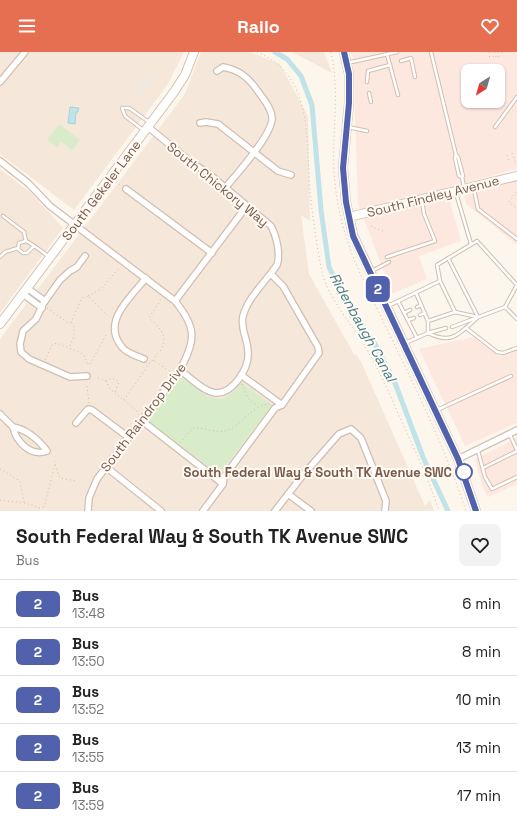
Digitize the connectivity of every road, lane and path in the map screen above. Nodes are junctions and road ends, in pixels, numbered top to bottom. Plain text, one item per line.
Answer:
1 (25, 52) edge
2 (194, 52) edge
3 (257, 52) edge
4 (344, 52) edge
5 (397, 52) edge
6 (431, 52) edge
7 (489, 52) edge
8 (492, 52) edge
9 (495, 52) edge
10 (498, 52) edge
11 (502, 52) edge
12 (387, 54) junction
13 (503, 56) dead end
14 (496, 57) dead end
15 (499, 57) dead end
16 (494, 58) dead end
17 (490, 59) dead end
18 (401, 61) dead end
19 (347, 64) junction
20 (390, 65) junction
21 (217, 71) dead end
22 (415, 77) dead end
23 (0, 82) edge
24 (367, 82) dead end
25 (369, 93) dead end
26 (398, 95) dead end
27 (517, 97) edge
28 (371, 102) dead end
29 (505, 103) edge
30 (507, 105) dead end
31 (200, 123) dead end
32 (148, 127) junction
33 (346, 127) junction
34 (495, 127) dead end
35 (367, 131) dead end
36 (253, 152) junction
37 (512, 153) dead end
38 (506, 155) dead end
39 (0, 161) edge
40 (515, 161) dead end
41 (509, 163) dead end
42 (291, 175) dead end
43 (517, 176) edge
44 (116, 182) dead end
45 (474, 187) junction
46 (225, 188) junction
47 (126, 189) joint
48 (460, 191) junction
49 (517, 192) edge
50 (422, 200) junction
51 (246, 207) junction
52 (338, 209) dead end
53 (341, 209) dead end
54 (517, 209) edge
55 (3, 216) dead end
56 (349, 217) junction
57 (74, 225) junction
58 (371, 226) dead end
59 (386, 230) dead end
60 (517, 239) edge
61 (26, 240) junction
62 (471, 244) junction
63 (34, 246) junction
64 (18, 248) junction
65 (212, 253) junction
66 (85, 256) dead end
67 (0, 257) edge
68 (50, 257) junction
69 (387, 257) dead end
70 (448, 258) junction
71 (389, 262) dead end
72 (121, 266) dead end
73 (370, 272) junction
74 (271, 274) junction
75 (146, 278) junction
76 (440, 281) junction
77 (25, 291) junction
78 (416, 293) junction
79 (88, 296) junction
80 (163, 297) dead end
81 (45, 301) junction
82 (175, 301) junction
83 (398, 301) junction
84 (421, 305) junction
85 (386, 307) junction
86 (417, 307) dead end
87 (505, 307) junction
88 (44, 308) junction
89 (410, 310) dead end
90 (455, 312) junction
91 (404, 313) junction
92 (425, 313) junction
93 (420, 314) dead end
94 (107, 315) dead end
95 (478, 317) junction
96 (414, 318) dead end
97 (517, 319) edge
98 (408, 320) junction
99 (428, 321) junction
100 (70, 322) junction
101 (0, 324) edge
102 (452, 326) dead end
103 (446, 328) dead end
104 (466, 328) junction
105 (428, 333) junction
106 (106, 335) dead end
107 (417, 338) junction
108 (405, 344) junction
109 (70, 347) junction
110 (517, 348) edge
111 (144, 359) dead end
112 (154, 361) junction
113 (44, 363) dead end
114 (180, 370) junction
115 (173, 373) dead end
116 (241, 375) junction
117 (87, 376) dead end
118 (511, 376) dead end
119 (98, 378) dead end
120 (106, 381) junction
121 (242, 383) dead end
122 (87, 386) dead end
123 (115, 393) junction
124 (125, 399) junction
125 (271, 404) dead end
126 (282, 405) junction
127 (89, 406) dead end
128 (259, 406) junction
129 (436, 410) junction
130 (0, 414) edge
131 (140, 418) junction
132 (76, 423) dead end
133 (13, 427) junction
134 (517, 430) edge
135 (510, 434) junction
136 (128, 437) junction
137 (178, 446) dead end
138 (478, 449) junction
139 (517, 450) edge
140 (458, 459) junction
141 (56, 461) dead end
142 (54, 465) junction
143 (106, 468) junction
144 (483, 468) junction
145 (0, 469) edge
146 (517, 477) edge
147 (76, 481) dead end
148 (223, 484) junction
149 (288, 494) junction
150 (0, 500) edge
151 (25, 503) junction
152 (88, 511) edge
153 (161, 511) edge
154 (203, 511) edge
155 (275, 511) edge
156 (312, 511) edge
157 (385, 511) edge
158 (439, 511) edge
159 (476, 511) edge

1 - 23 street
2 - 32 main road, South Gekeler Lane
3 - 158 path
4 - 19 main road
5 - 12 lane
6 - 48 lane
7 - 17 path
8 - 16 path
9 - 14 path
10 - 15 path
11 - 13 path
12 - 19 lane
12 - 20 lane
18 - 22 lane
19 - 33 main road
20 - 24 lane
20 - 26 lane
21 - 36 street
25 - 28 lane
27 - 34 lane
29 - 30 path
31 - 36 street
32 - 32 lane
32 - 46 street, South Chickory Way
32 - 57 main road, South Gekeler Lane
33 - 35 lane
33 - 56 main road
36 - 42 street
36 - 46 street
37 - 40 path
38 - 41 path
39 - 57 street, South Raindrop Drive
43 - 45 main road, South Findley Avenue
44 - 47 path
45 - 48 main road, South Findley Avenue
45 - 60 lane
46 - 51 street, South Chickory Way
47 - 65 street
48 - 50 main road, South Findley Avenue
48 - 62 lane
49 - 54 path
50 - 56 main road, South Findley Avenue
50 - 69 lane
51 - 65 street
51 - 74 street, South Chickory Way
52 - 53 path
55 - 61 lane
56 - 73 main road
57 - 68 main road, South Gekeler Lane
57 - 75 street, South Raindrop Drive
58 - 59 path
61 - 63 lane
61 - 64 lane
62 - 70 lane
62 - 87 lane
63 - 64 lane
63 - 68 lane
64 - 67 lane
65 - 82 street
66 - 81 street
68 - 77 main road, South Gekeler Lane
70 - 76 lane
70 - 95 lane
71 - 73 lane
72 - 79 path
73 - 85 main road
74 - 116 street, South Chickory Way
74 - 126 street
75 - 82 street, South Raindrop Drive
75 - 111 street
76 - 78 lane
76 - 90 lane
77 - 81 street
77 - 88 street
77 - 101 main road, South Gekeler Lane
78 - 83 lane
78 - 84 lane
79 - 94 path
79 - 100 path
80 - 112 path
81 - 88 street
82 - 114 street, South Raindrop Drive
83 - 85 lane
83 - 91 lane
84 - 86 lane
84 - 92 lane
85 - 108 main road
87 - 95 lane
87 - 97 lane
88 - 100 path
88 - 117 street
89 - 91 lane
90 - 95 lane
90 - 99 lane
91 - 98 lane
92 - 93 lane
92 - 99 lane
95 - 102 lane
95 - 104 lane
96 - 98 lane
98 - 107 lane
99 - 105 lane
100 - 109 path
103 - 105 lane
104 - 105 lane
104 - 110 lane
105 - 107 lane
106 - 109 path
107 - 108 lane
108 - 129 main road
109 - 113 path
112 - 115 path
112 - 124 path
114 - 116 street, South Chickory Way
114 - 131 street, South Raindrop Drive
116 - 126 street
118 - 129 lane
119 - 120 path
120 - 123 path
120 - 123 path
121 - 128 path
122 - 127 path
123 - 124 path
124 - 131 path
125 - 128 path
126 - 148 street
128 - 137 path
129 - 140 main road
130 - 133 street
131 - 136 street, South Raindrop Drive
131 - 148 street
132 - 136 street
133 - 133 street
134 - 135 street
135 - 138 street
135 - 139 lane
136 - 143 street, South Raindrop Drive
138 - 140 street
138 - 144 lane
139 - 144 lane
140 - 159 main road
141 - 142 path
142 - 147 path
142 - 151 path
143 - 152 street, South Raindrop Drive
143 - 153 street
144 - 146 lane
145 - 151 path
148 - 154 street
149 - 155 street
149 - 156 street
149 - 157 street
150 - 151 path

